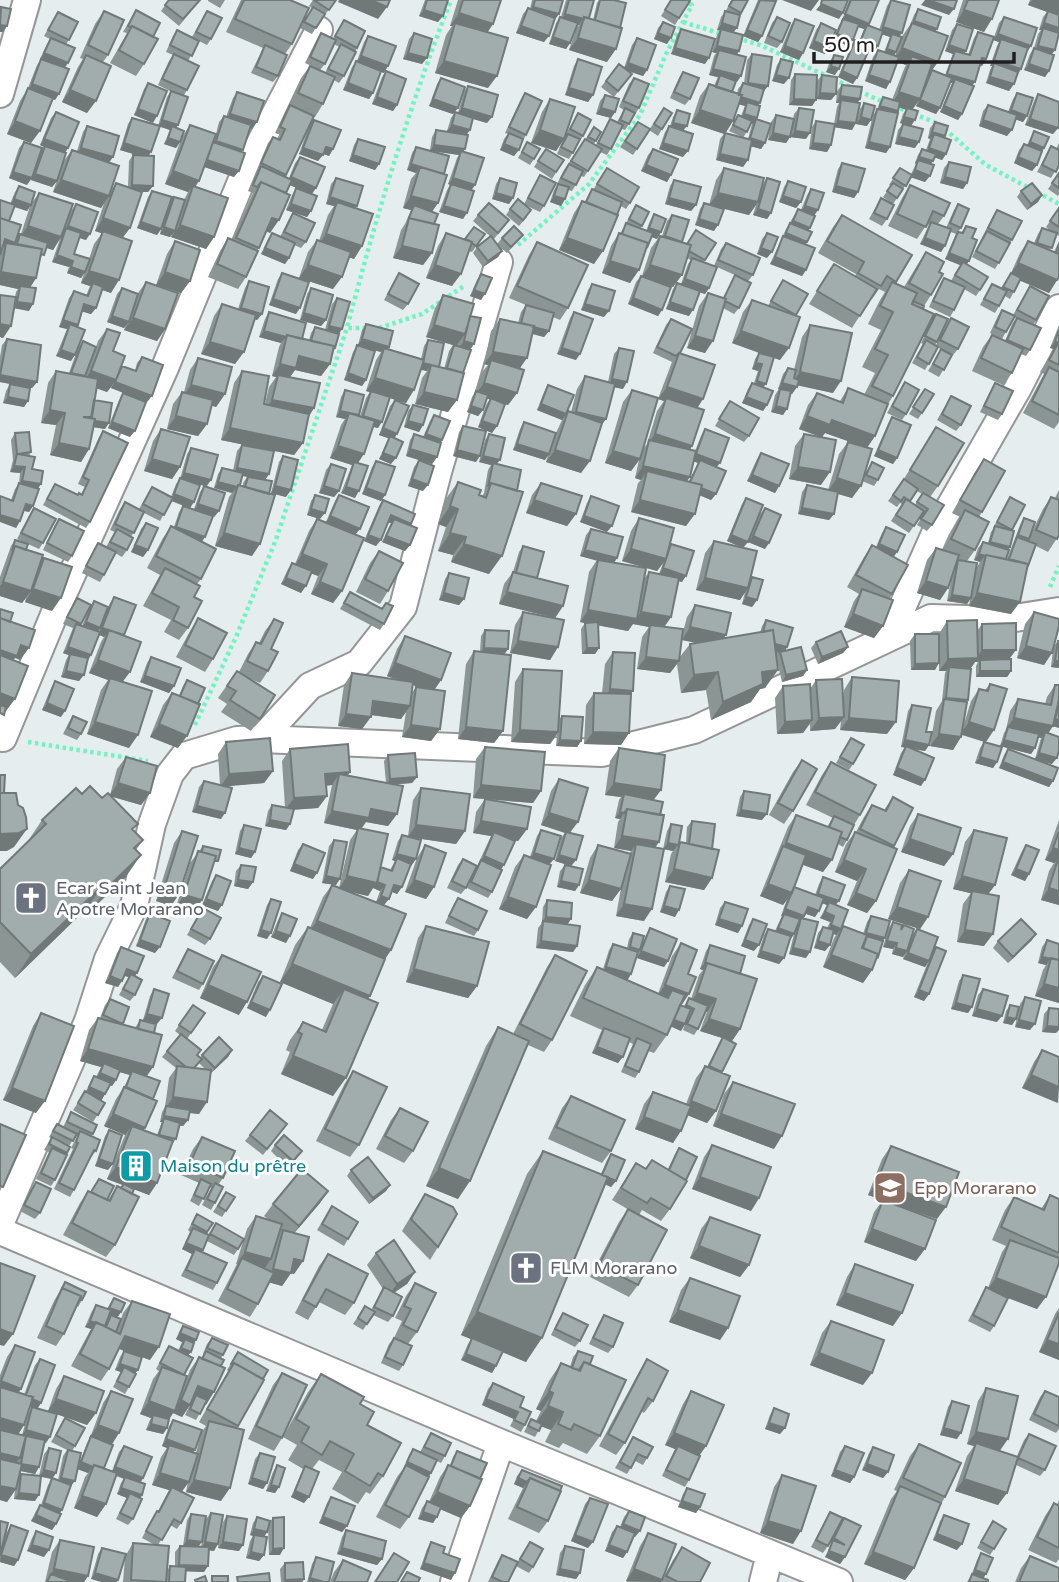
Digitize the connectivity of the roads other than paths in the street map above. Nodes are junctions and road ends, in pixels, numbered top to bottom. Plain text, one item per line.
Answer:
1 (27, 0) edge
2 (318, 30) edge
3 (0, 94) edge
4 (499, 262) edge
5 (1059, 308) edge
6 (1059, 611) edge
7 (889, 637) junction
8 (4, 738) road end
9 (261, 739) junction
10 (0, 1224) edge
11 (0, 1231) edge
12 (501, 1444) junction
13 (770, 1554) junction
14 (836, 1581) edge
15 (454, 1582) edge
16 (764, 1582) edge

1 - 3 street
2 - 8 street
4 - 9 street
5 - 7 street
6 - 7 street
7 - 9 street
9 - 10 street
11 - 12 street
12 - 13 street
12 - 15 street
13 - 14 street
13 - 16 street

